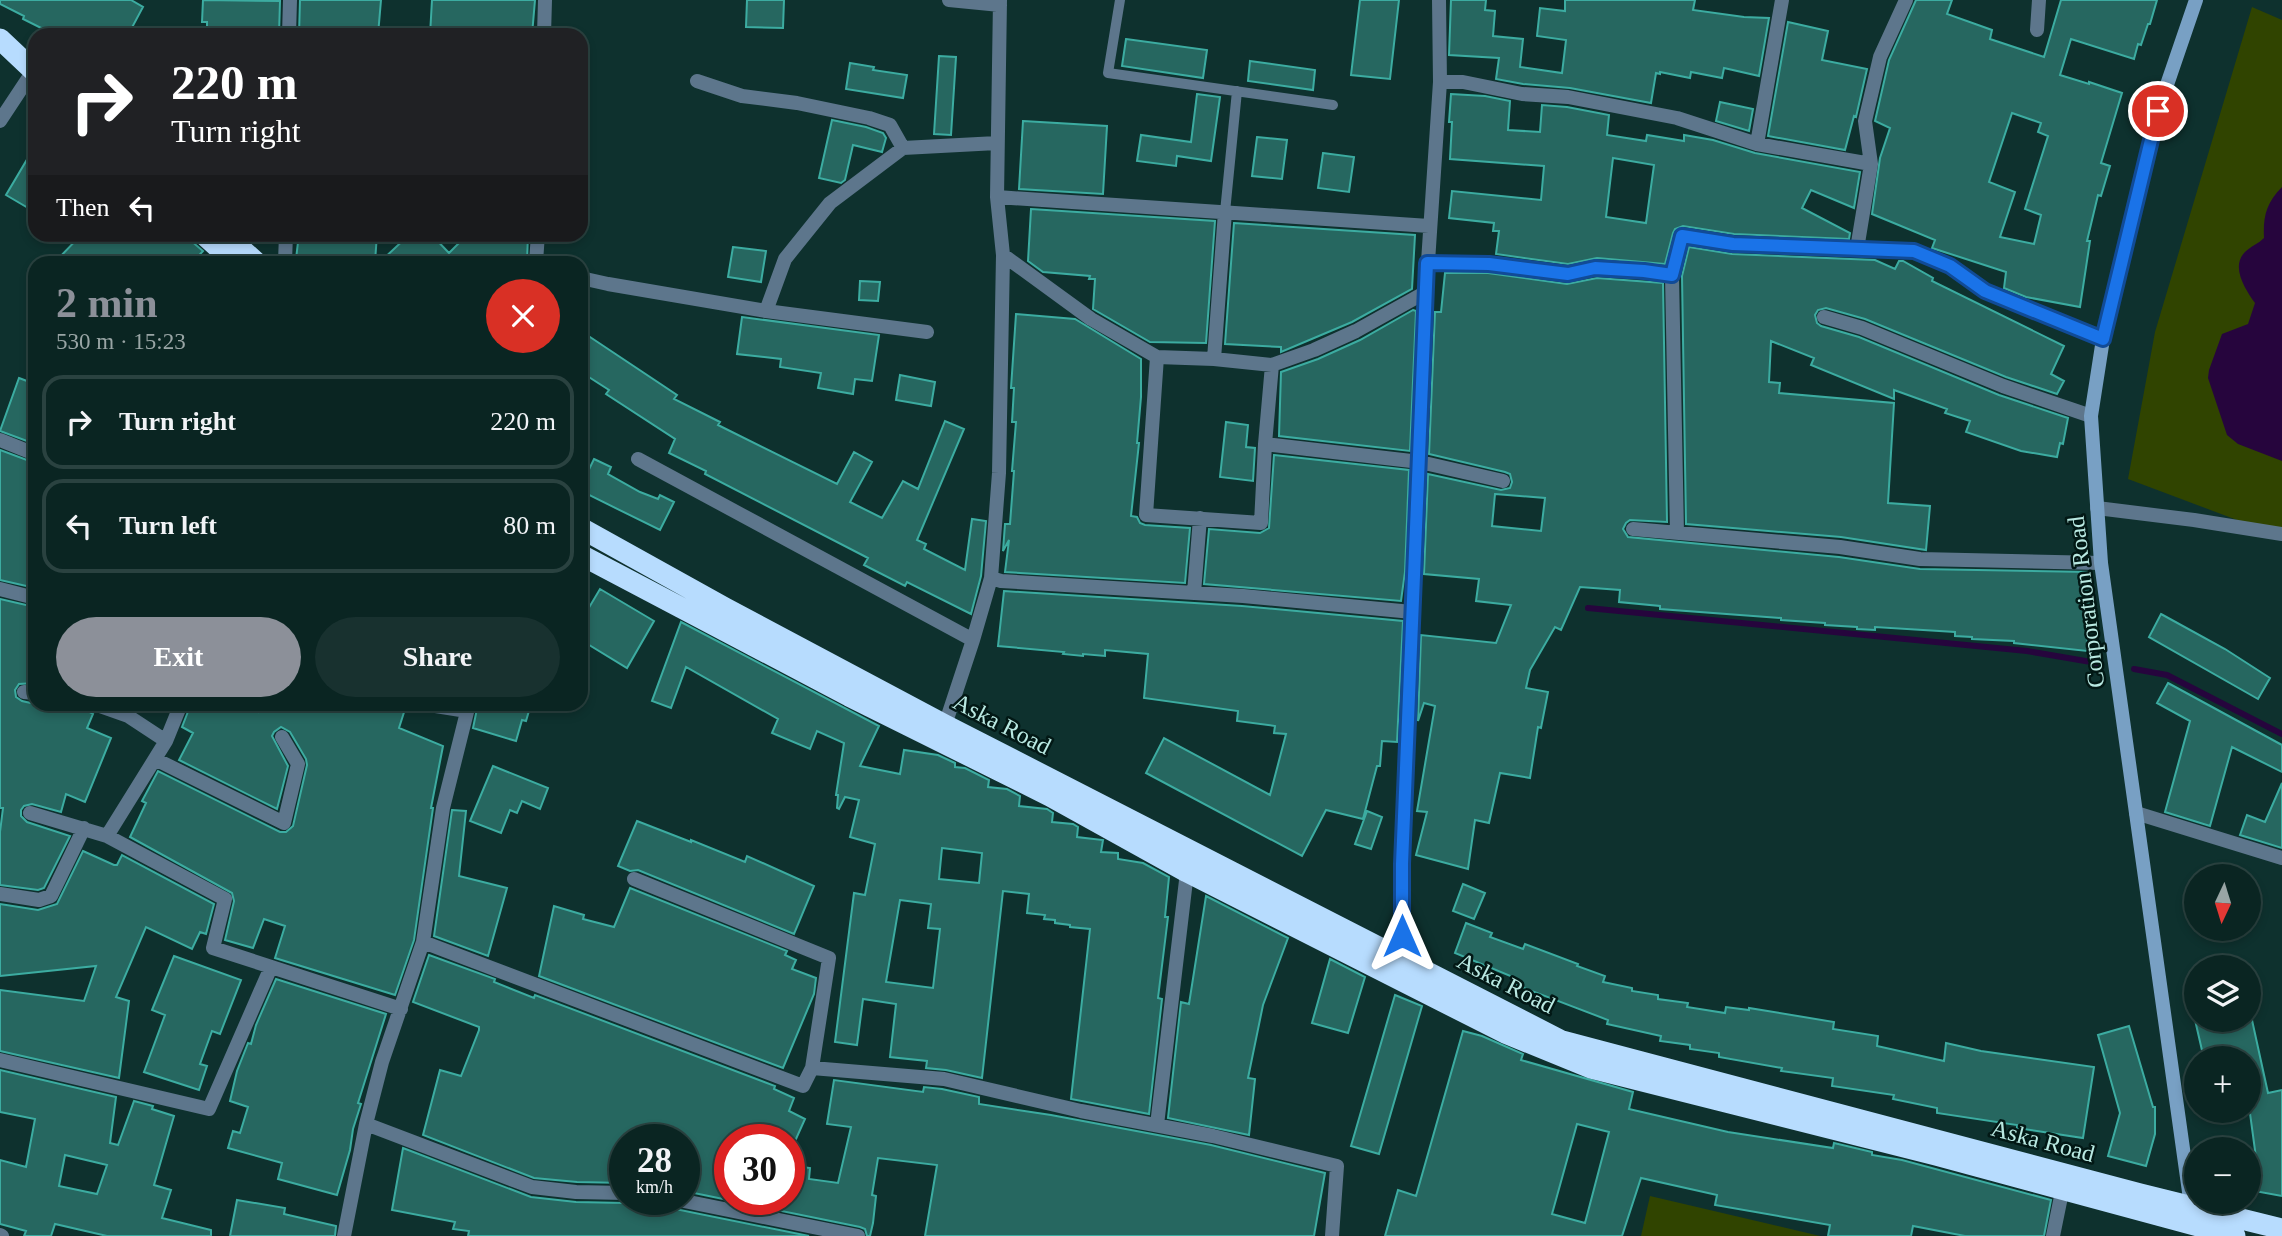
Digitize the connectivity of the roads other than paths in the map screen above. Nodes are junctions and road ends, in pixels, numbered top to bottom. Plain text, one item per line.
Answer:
1 (290, 0) edge
2 (545, 0) edge
3 (949, 0) edge
4 (1120, 0) edge
5 (1439, 0) edge
6 (1782, 0) edge
7 (1906, 0) edge
8 (2039, 0) edge
9 (2196, 0) edge
10 (1000, 2) edge
11 (289, 28) edge
12 (544, 28) edge
13 (2037, 30) dead end
14 (0, 39) edge
15 (28, 66) edge
16 (28, 81) edge
17 (697, 81) dead end
18 (1440, 82) junction
19 (1237, 91) junction
20 (1333, 105) dead end
21 (0, 121) edge
22 (997, 143) junction
23 (1757, 144) junction
24 (903, 148) junction
25 (1871, 164) junction
26 (997, 197) junction
27 (1225, 212) junction
28 (1429, 226) junction
29 (212, 242) edge
30 (234, 242) edge
31 (1857, 248) junction
32 (1003, 255) junction
33 (227, 256) edge
34 (249, 256) edge
35 (1427, 263) junction
36 (1672, 275) junction
37 (588, 279) edge
38 (1426, 292) junction
39 (766, 311) junction
40 (1824, 317) dead end
41 (927, 332) dead end
42 (2103, 339) junction
43 (1157, 357) junction
44 (1214, 359) junction
45 (1272, 365) junction
46 (2091, 416) junction
47 (0, 440) edge
48 (1265, 444) junction
49 (28, 451) edge
50 (638, 459) dead end
51 (1420, 462) junction
52 (1503, 481) dead end
53 (2097, 508) junction
54 (1200, 518) junction
55 (1633, 528) dead end
56 (588, 532) edge
57 (1677, 533) junction
58 (2282, 534) edge
59 (588, 559) edge
60 (2101, 563) junction
61 (990, 578) junction
62 (0, 589) edge
63 (1194, 593) junction
64 (28, 596) edge
65 (1412, 612) junction
66 (973, 640) junction
67 (114, 711) edge
68 (178, 711) edge
69 (467, 711) edge
70 (945, 724) junction
71 (282, 737) dead end
72 (166, 741) junction
73 (155, 759) junction
74 (30, 813) dead end
75 (2136, 813) junction
76 (84, 828) junction
77 (107, 836) junction
78 (2282, 858) edge
79 (1186, 872) junction
80 (634, 879) dead end
81 (0, 894) edge
82 (423, 942) junction
83 (271, 967) junction
84 (1400, 969) junction
85 (401, 1009) junction
86 (0, 1060) edge
87 (812, 1068) junction
88 (366, 1124) junction
89 (1157, 1125) junction
90 (2064, 1183) junction
91 (609, 1193) edge
92 (700, 1204) edge
93 (2192, 1217) junction
94 (2282, 1230) edge
95 (344, 1236) edge
96 (858, 1236) edge
97 (1332, 1236) edge
98 (2053, 1236) edge
99 (2235, 1236) edge

1 - 11 street
2 - 12 street
3 - 10 street
4 - 19 lane
5 - 18 street
6 - 23 street
7 - 25 street
8 - 13 street
9 - 42 street, Corporation Road
10 - 22 street
14 - 15 highway
16 - 21 street
17 - 24 street
18 - 23 street
18 - 28 street
19 - 20 lane
19 - 27 lane
22 - 24 street
22 - 26 street
23 - 25 street
24 - 39 street
25 - 31 street
26 - 27 street
26 - 32 street
27 - 28 street
27 - 44 street
28 - 35 street
29 - 33 highway
30 - 34 highway
31 - 36 street
31 - 42 street
32 - 43 street
32 - 61 street
35 - 36 street
35 - 38 street
36 - 57 street
37 - 39 street
38 - 45 street
38 - 51 street
39 - 41 street
40 - 46 street
42 - 46 street, Corporation Road
43 - 44 street
43 - 54 street
44 - 45 street
45 - 48 street
46 - 53 street, Corporation Road
47 - 49 street
48 - 51 street
48 - 54 street
50 - 66 street
51 - 52 street
51 - 65 street
53 - 58 street
53 - 60 street, Corporation Road
54 - 63 street
55 - 57 street
56 - 70 highway, Aska Road
57 - 60 street
59 - 79 highway
60 - 75 street, Corporation Road
61 - 63 street
61 - 66 street
62 - 64 street
63 - 65 street
65 - 84 street
66 - 70 street
67 - 72 street
68 - 72 street
69 - 82 street
70 - 84 highway, Aska Road
71 - 73 street
72 - 73 street
73 - 77 street
74 - 76 street
75 - 78 street
75 - 93 street, Corporation Road
76 - 77 street
76 - 81 street
77 - 83 street
79 - 84 highway
79 - 89 street
80 - 87 street
82 - 85 street
82 - 87 street
83 - 85 street
83 - 86 street
84 - 90 highway, Aska Road
85 - 88 street
87 - 89 street
88 - 91 street
88 - 95 street
89 - 97 street
90 - 93 highway, Aska Road
90 - 98 street
92 - 96 street
93 - 94 highway, Aska Road
93 - 99 highway

